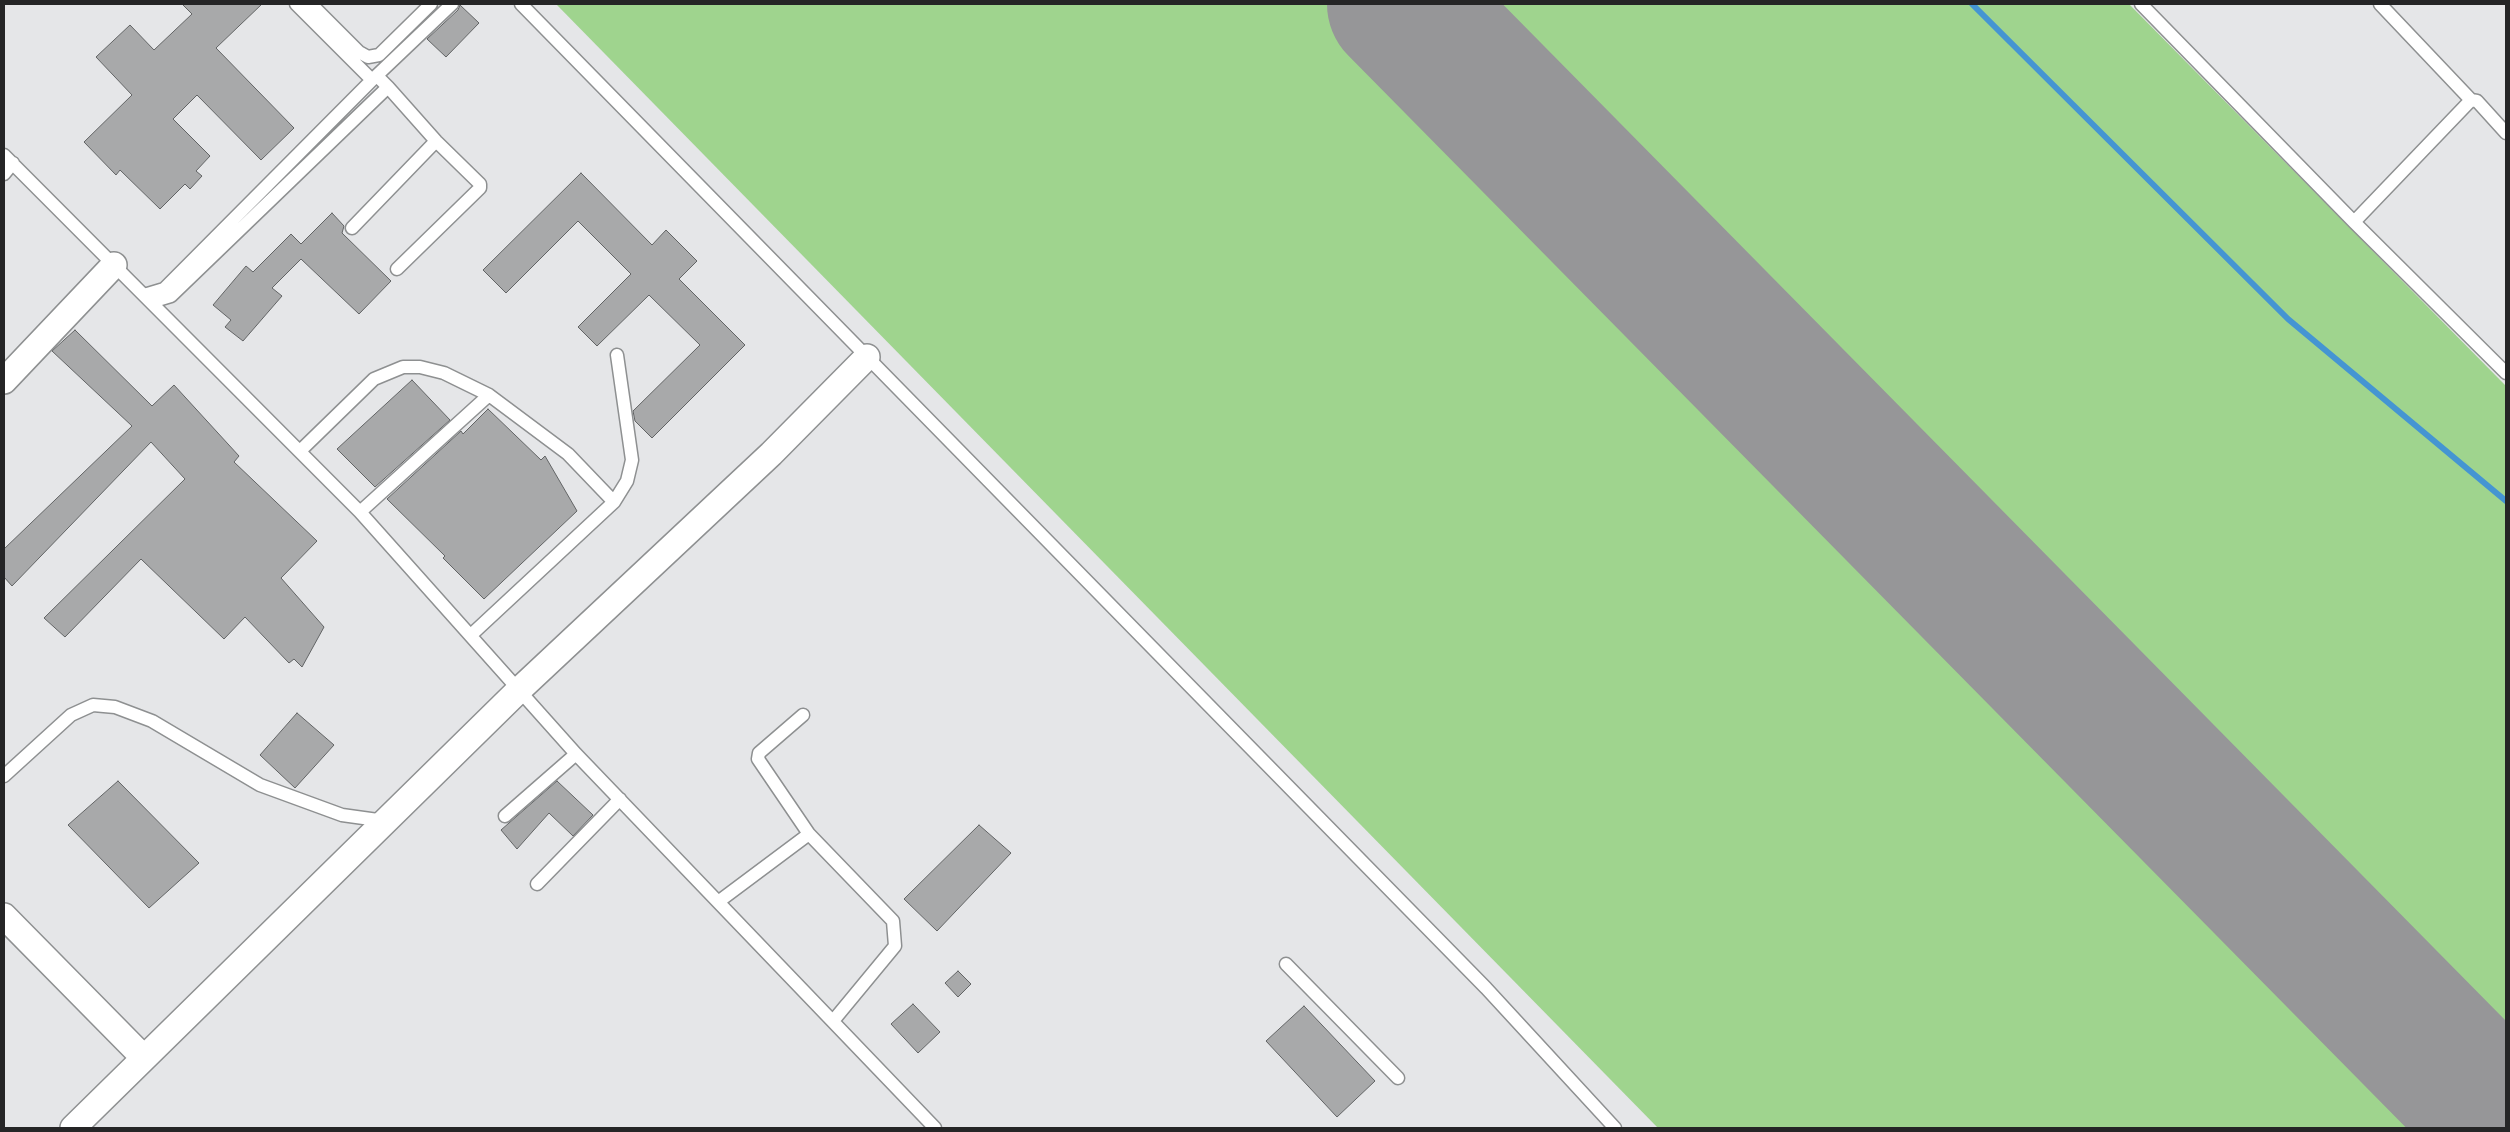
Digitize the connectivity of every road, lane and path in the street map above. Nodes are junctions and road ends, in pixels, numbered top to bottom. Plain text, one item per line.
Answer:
1 (296, 4) edge
2 (311, 4) edge
3 (431, 4) edge
4 (452, 4) edge
5 (520, 4) edge
6 (2141, 4) edge
7 (2380, 4) edge
8 (374, 78) junction
9 (388, 87) junction
10 (2471, 100) junction
11 (2506, 133) edge
12 (436, 141) junction
13 (8, 159) edge
14 (4, 174) edge
15 (2354, 222) junction
16 (352, 228) dead end
17 (114, 265) junction
18 (397, 269) dead end
19 (148, 299) junction
20 (617, 355) dead end
21 (867, 357) junction
22 (2506, 373) edge
23 (4, 381) edge
24 (489, 395) junction
25 (300, 451) junction
26 (614, 502) junction
27 (360, 512) junction
28 (471, 635) junction
29 (519, 690) junction
30 (803, 715) dead end
31 (576, 754) junction
32 (4, 776) edge
33 (620, 799) junction
34 (505, 816) dead end
35 (388, 821) junction
36 (809, 834) junction
37 (537, 884) dead end
38 (718, 902) junction
39 (4, 916) edge
40 (1286, 964) dead end
41 (833, 1021) junction
42 (144, 1058) junction
43 (1398, 1078) dead end
44 (73, 1128) edge
45 (935, 1128) edge
46 (1615, 1128) edge

1 - 8 lane
2 - 3 lane
4 - 8 lane
5 - 21 lane
6 - 15 lane
7 - 10 lane
8 - 9 lane
8 - 19 lane
9 - 12 lane
9 - 19 lane
10 - 11 lane
10 - 15 lane
12 - 16 lane
12 - 18 lane
13 - 14 lane
13 - 17 lane
15 - 22 lane
17 - 19 lane
17 - 23 street
19 - 25 lane
20 - 26 lane
21 - 29 street
21 - 46 lane
24 - 25 lane
24 - 26 lane
24 - 27 lane
25 - 27 lane
26 - 28 lane
27 - 28 lane
28 - 29 lane
29 - 31 lane
29 - 35 street
30 - 36 lane
31 - 33 lane
31 - 34 lane
32 - 35 lane
33 - 37 lane
33 - 38 lane
35 - 42 street
36 - 38 lane
36 - 41 lane
38 - 41 lane
39 - 42 street
40 - 43 lane
41 - 45 lane
42 - 44 street

